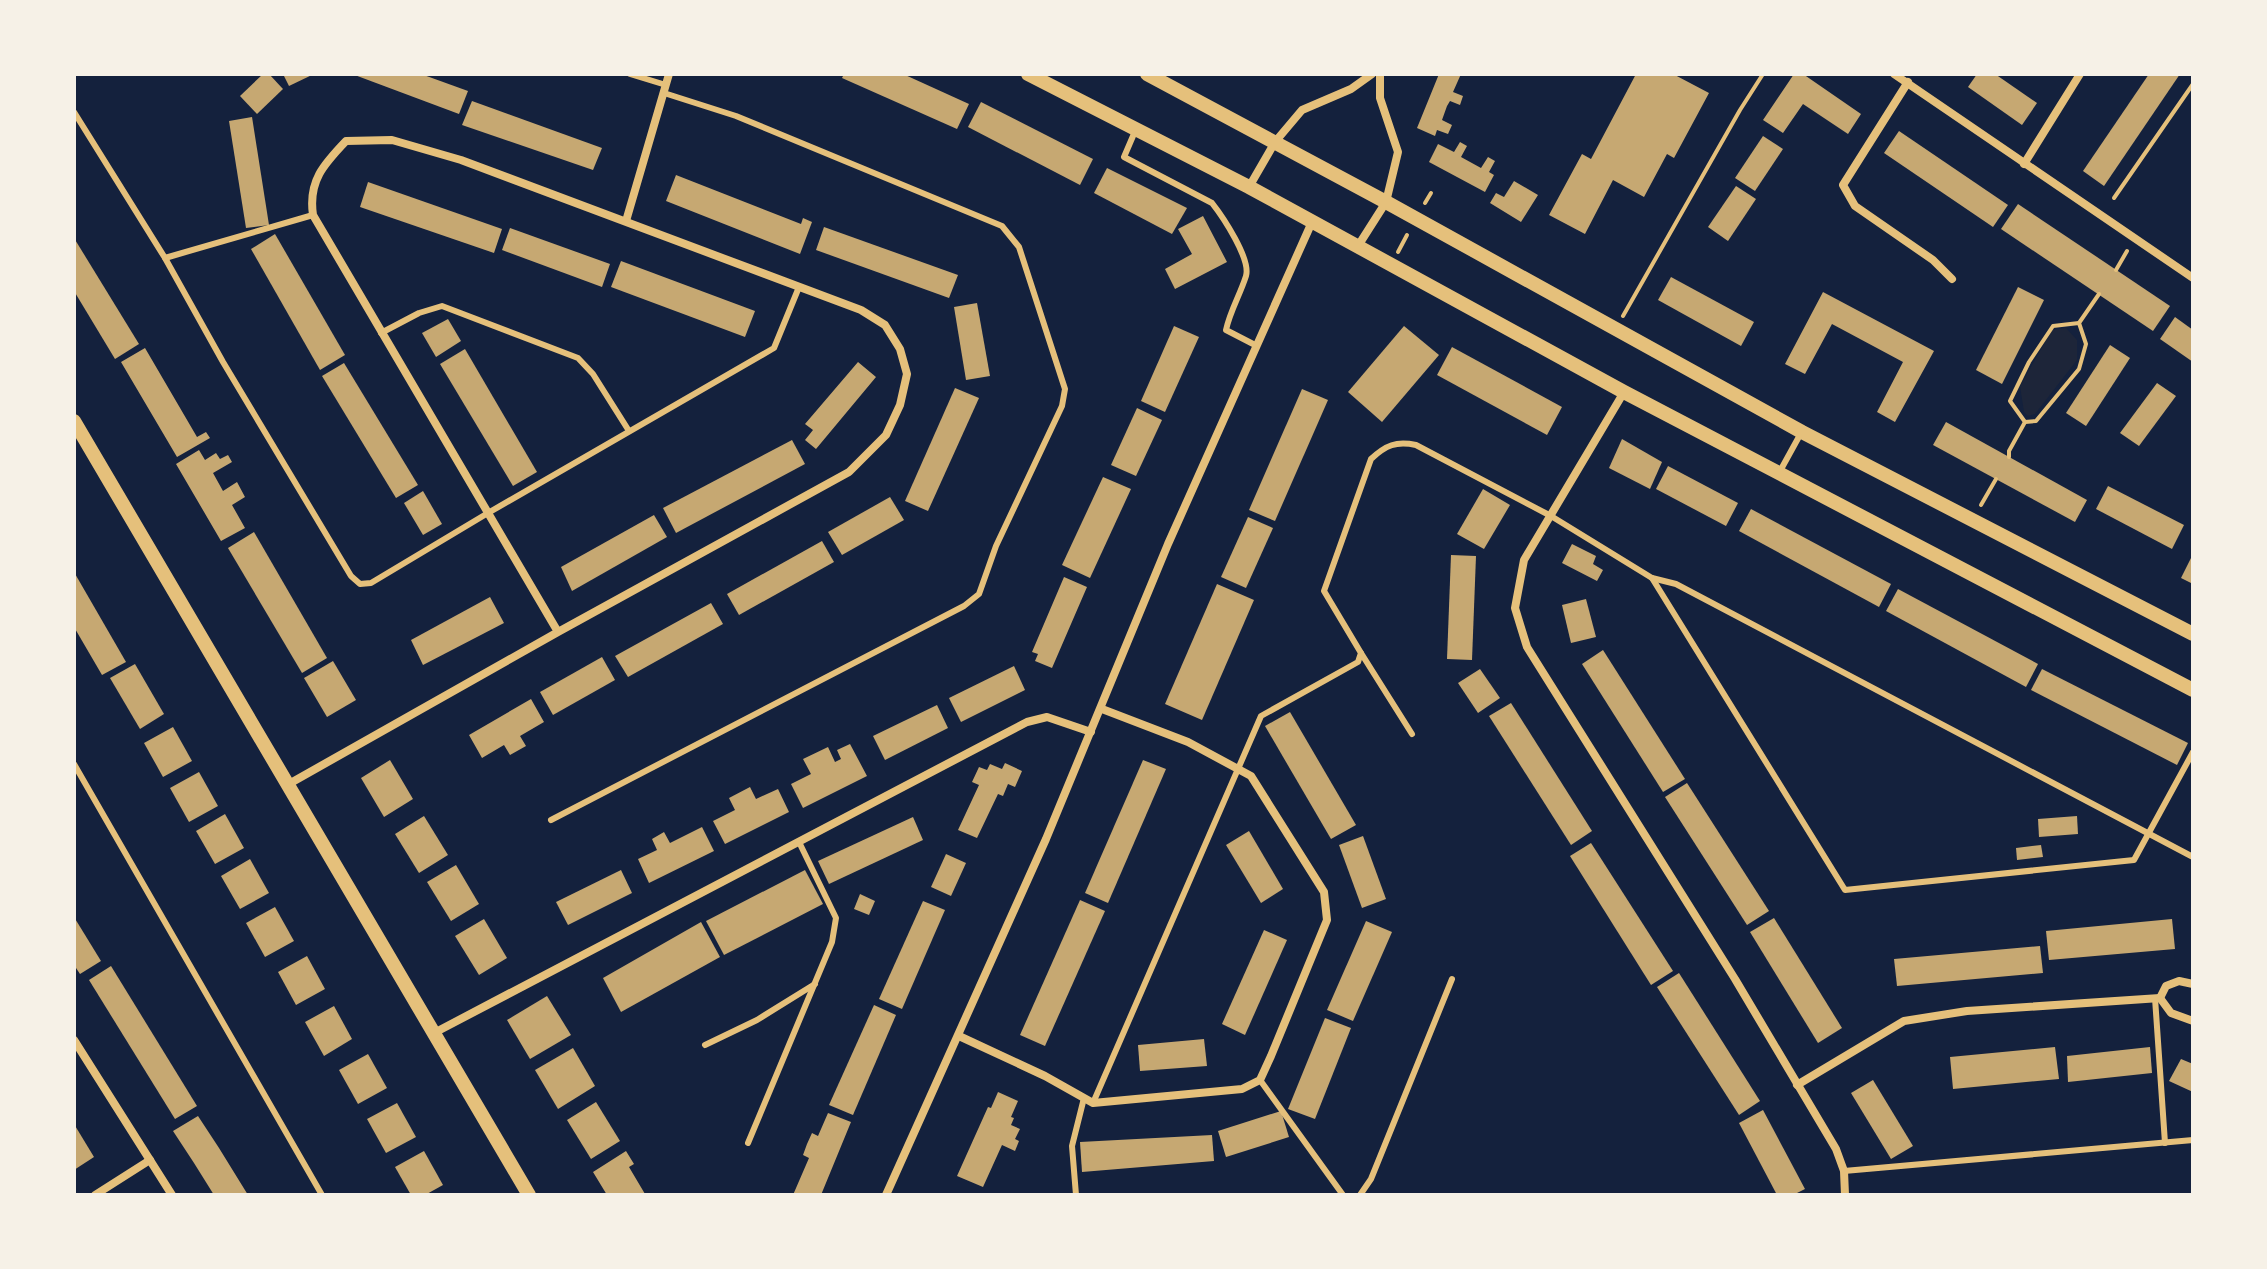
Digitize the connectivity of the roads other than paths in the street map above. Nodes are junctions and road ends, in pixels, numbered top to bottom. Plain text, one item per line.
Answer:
1 (630, 74) edge
2 (669, 74) edge
3 (1028, 74) edge
4 (1147, 74) edge
5 (1372, 74) edge
6 (1380, 74) edge
7 (1894, 74) edge
8 (2080, 74) edge
9 (1908, 82) junction
10 (665, 89) junction
11 (74, 112) edge
12 (1136, 129) junction
13 (1275, 142) junction
14 (2024, 164) junction
15 (1249, 187) junction
16 (1386, 202) junction
17 (313, 215) junction
18 (626, 221) junction
19 (1312, 222) junction
20 (1358, 246) junction
21 (165, 258) junction
22 (2193, 278) edge
23 (1952, 279) dead end
24 (799, 287) junction
25 (381, 333) junction
26 (1257, 346) junction
27 (1624, 392) junction
28 (74, 421) edge
29 (629, 431) junction
30 (1802, 432) junction
31 (1779, 473) junction
32 (488, 513) junction
33 (1551, 516) junction
34 (1652, 578) junction
35 (558, 632) junction
36 (2193, 634) edge
37 (1361, 653) junction
38 (2193, 690) edge
39 (1102, 709) junction
40 (1091, 732) junction
41 (1412, 734) dead end
42 (2193, 752) edge
43 (74, 764) edge
44 (1239, 769) junction
45 (286, 785) junction
46 (551, 820) dead end
47 (2149, 833) junction
48 (799, 842) junction
49 (2193, 857) edge
50 (1452, 979) dead end
51 (815, 984) junction
52 (2193, 984) edge
53 (2157, 998) junction
54 (2193, 1021) edge
55 (434, 1033) junction
56 (959, 1036) junction
57 (74, 1040) edge
58 (705, 1045) dead end
59 (1260, 1080) junction
60 (1797, 1085) junction
61 (1084, 1098) junction
62 (1093, 1103) junction
63 (2193, 1140) edge
64 (748, 1143) dead end
65 (2165, 1143) junction
66 (150, 1160) junction
67 (1844, 1171) junction
68 (95, 1195) edge
69 (172, 1195) edge
70 (322, 1195) edge
71 (529, 1195) edge
72 (886, 1195) edge
73 (1076, 1195) edge
74 (1343, 1195) edge
75 (1360, 1195) edge
76 (1845, 1195) edge

1 - 10 lane
2 - 10 street
3 - 12 street
4 - 13 street
5 - 13 street
6 - 16 street
7 - 9 street
8 - 14 street
9 - 14 street
9 - 23 street
10 - 18 street
10 - 46 lane
11 - 21 lane
12 - 15 street
12 - 26 lane
13 - 15 street
13 - 16 street
14 - 22 street
15 - 19 street
16 - 20 street
16 - 30 street
17 - 18 street
17 - 21 lane
17 - 25 street
18 - 24 street
19 - 20 street
19 - 26 street
20 - 27 street
21 - 32 lane
24 - 29 lane
24 - 35 street
25 - 29 lane
25 - 32 street
26 - 39 street
27 - 31 street
27 - 33 street
28 - 45 street
29 - 32 lane
30 - 31 lane
30 - 36 street
31 - 38 street
32 - 35 street
33 - 34 lane
33 - 37 lane
33 - 60 street
34 - 47 lane
34 - 47 lane
35 - 45 street
37 - 41 lane
37 - 44 lane
39 - 40 street
39 - 44 street
40 - 48 street
40 - 56 street
42 - 47 lane
43 - 70 lane
44 - 59 street
44 - 62 lane
45 - 55 street
47 - 49 lane
48 - 51 lane
48 - 55 street
50 - 75 lane
51 - 58 lane
51 - 64 lane
52 - 53 street
53 - 54 street
53 - 60 street
53 - 65 lane
55 - 71 street
56 - 61 street
56 - 72 street
57 - 66 street
59 - 62 street
59 - 74 lane
60 - 67 street
61 - 62 street
61 - 73 lane
63 - 65 lane
65 - 67 lane
66 - 68 street
66 - 69 street
67 - 76 street

